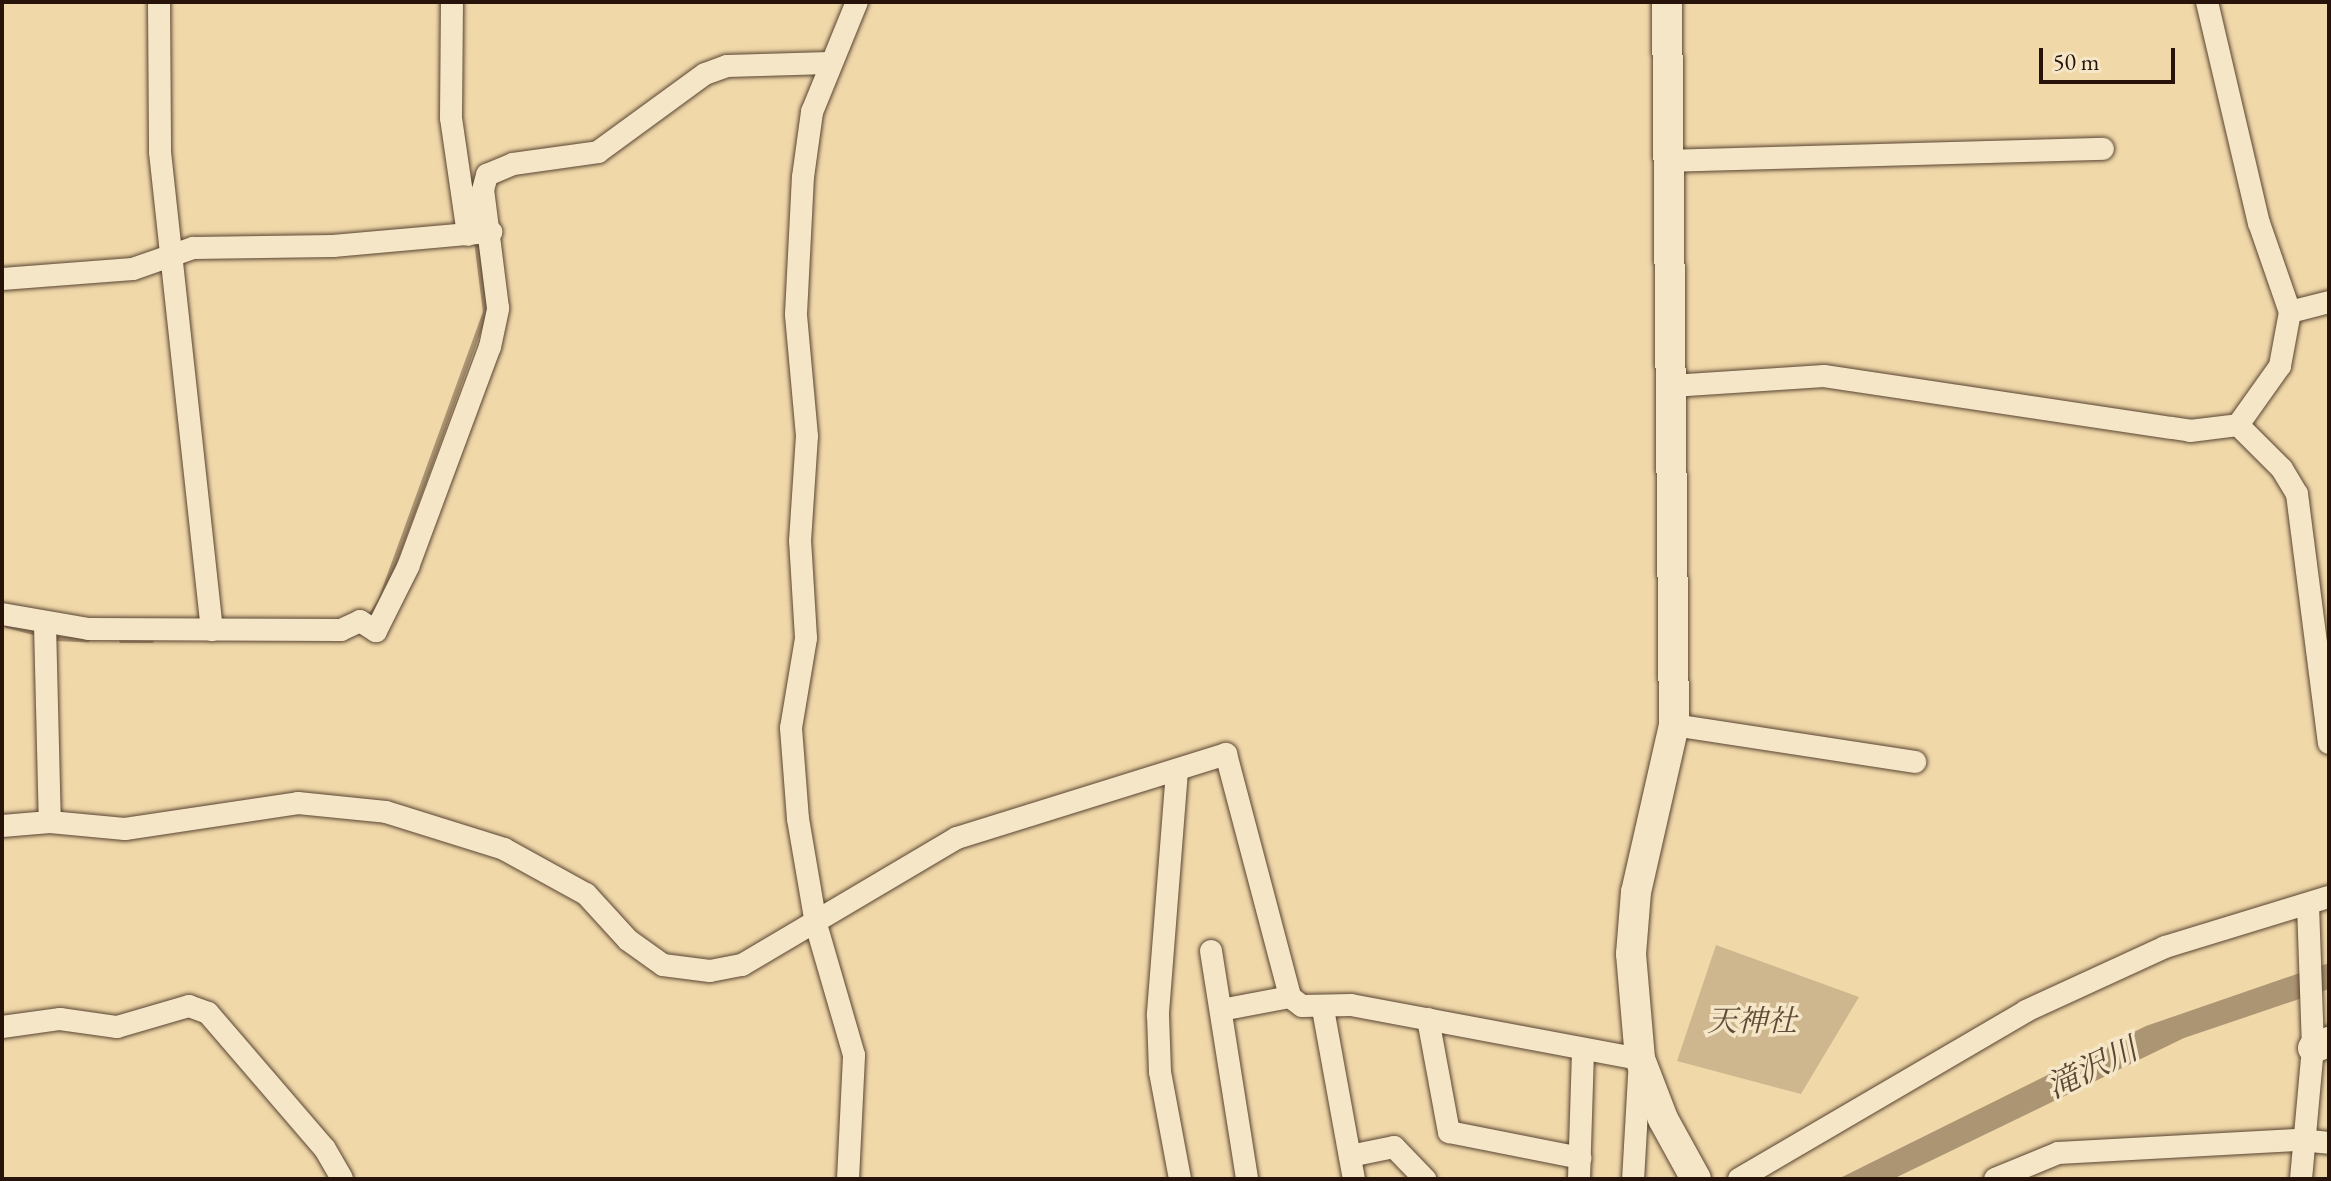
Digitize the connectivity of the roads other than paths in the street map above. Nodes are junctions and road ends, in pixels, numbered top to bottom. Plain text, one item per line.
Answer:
1 (159, 2) edge
2 (452, 2) edge
3 (857, 2) edge
4 (1667, 2) edge
5 (2207, 2) edge
6 (829, 63) junction
7 (2103, 149) dead end
8 (1666, 161) junction
9 (479, 233) junction
10 (169, 255) junction
11 (2, 279) edge
12 (2329, 302) edge
13 (2290, 312) junction
14 (1672, 386) junction
15 (2238, 425) junction
16 (2, 614) edge
17 (212, 630) junction
18 (45, 632) junction
19 (2320, 638) edge
20 (1674, 725) junction
21 (2329, 743) edge
22 (1915, 762) dead end
23 (1177, 771) junction
24 (50, 822) junction
25 (2, 826) edge
26 (2329, 897) edge
27 (2308, 918) junction
28 (816, 924) junction
29 (1211, 951) dead end
30 (1290, 997) junction
31 (1323, 1009) junction
32 (1221, 1010) junction
33 (1428, 1019) junction
34 (2, 1027) edge
35 (2318, 1038) edge
36 (1583, 1049) junction
37 (1640, 1059) junction
38 (2301, 1140) junction
39 (2329, 1143) edge
40 (1350, 1156) junction
41 (1580, 1168) edge
42 (342, 1179) edge
43 (848, 1179) edge
44 (1180, 1179) edge
45 (1247, 1179) edge
46 (1354, 1179) edge
47 (1425, 1179) edge
48 (1633, 1179) edge
49 (1696, 1179) edge
50 (1739, 1179) edge
51 (1995, 1179) edge
52 (2301, 1179) edge

1 - 10 street
2 - 9 street
3 - 6 street
4 - 8 street
5 - 13 street
6 - 9 street
6 - 28 street
7 - 8 street
8 - 14 street
9 - 10 street
9 - 17 street
10 - 11 street
10 - 17 street
12 - 13 street
13 - 15 street
14 - 15 street
14 - 20 street
15 - 19 street
16 - 18 street
17 - 18 street
18 - 24 street
19 - 21 street
20 - 22 street
20 - 37 street
23 - 28 street
23 - 30 street
23 - 44 street
24 - 25 street
24 - 28 street
26 - 27 street
27 - 35 street
27 - 50 street
28 - 43 street
29 - 32 street
30 - 31 street
30 - 32 street
31 - 33 street
31 - 40 street
32 - 45 street
33 - 36 street
33 - 41 street
34 - 42 street
35 - 38 street
36 - 37 street
36 - 41 street
37 - 48 street
37 - 49 street
38 - 39 street
38 - 51 street
38 - 52 street
40 - 46 street
40 - 47 street

